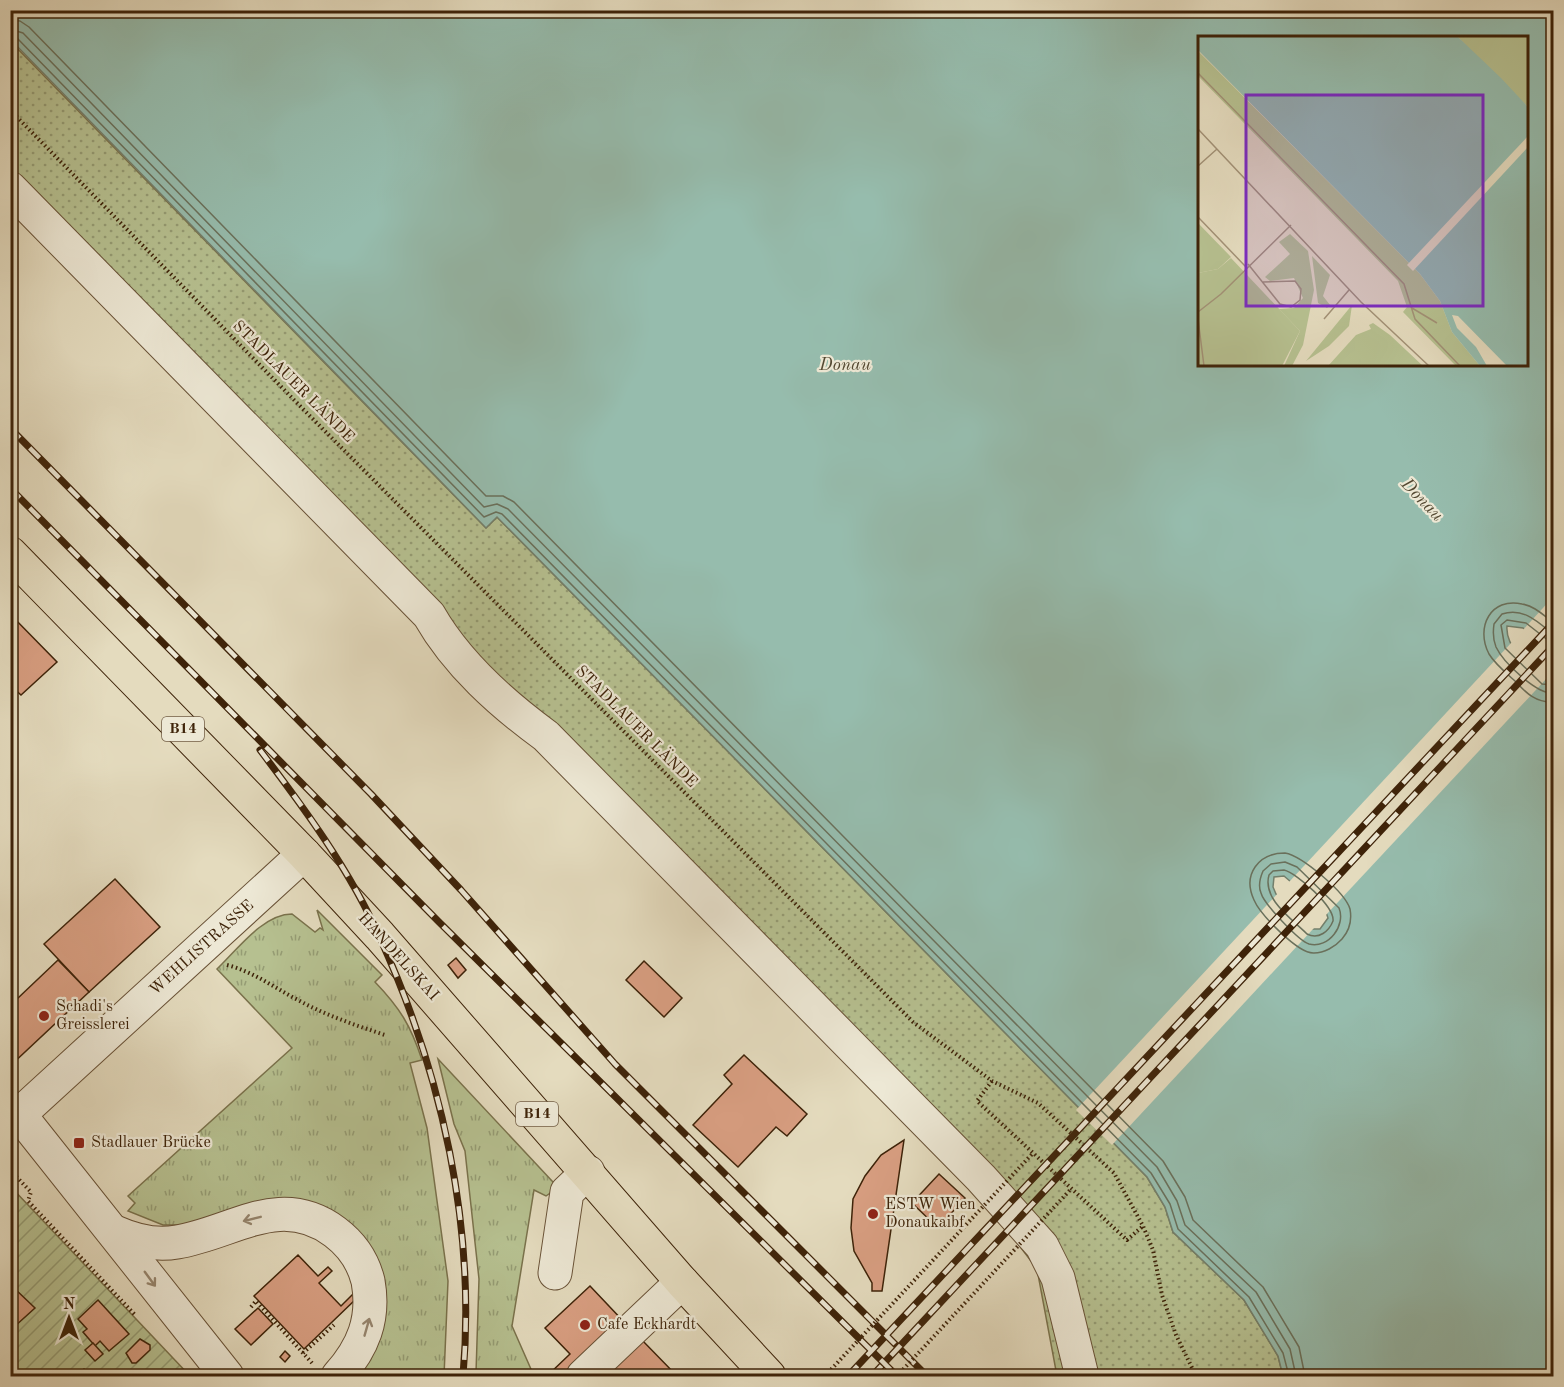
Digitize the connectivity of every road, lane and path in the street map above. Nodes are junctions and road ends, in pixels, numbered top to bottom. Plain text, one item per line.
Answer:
1 (10, 110) edge
2 (10, 188) edge
3 (10, 553) edge
4 (304, 854) junction
5 (217, 963) dead end
6 (385, 1035) dead end
7 (992, 1081) junction
8 (15, 1119) edge
9 (1033, 1153) junction
10 (10, 1170) edge
11 (588, 1172) junction
12 (1071, 1189) junction
13 (1143, 1226) junction
14 (115, 1232) junction
15 (555, 1273) dead end
16 (682, 1282) junction
17 (250, 1306) dead end
18 (139, 1318) dead end
19 (335, 1324) dead end
20 (303, 1353) junction
21 (326, 1371) edge
22 (227, 1377) edge
23 (583, 1377) edge
24 (769, 1377) edge
25 (825, 1377) edge
26 (897, 1377) edge
27 (1082, 1377) edge
28 (1196, 1377) edge

1 - 7 path, STADLAUER LÄNDE
2 - 27 street
3 - 4 main road, HANDELSKAI / B14
4 - 8 street, WEHLISTRASSE
4 - 11 main road, HANDELSKAI / B14
5 - 6 path
7 - 9 path
7 - 13 path, STADLAUER LÄNDE
8 - 14 street, WEHLISTRASSE
9 - 12 path
9 - 25 path, bridge
10 - 18 path
11 - 15 street
11 - 16 main road, HANDELSKAI / B14
12 - 13 path
12 - 26 path, bridge
13 - 28 path, STADLAUER LÄNDE
21 -> 14 street
14 -> 22 street, WEHLISTRASSE
16 - 23 street
16 - 24 main road, HANDELSKAI / B14
17 - 20 path
19 - 20 path
20 - 21 path

